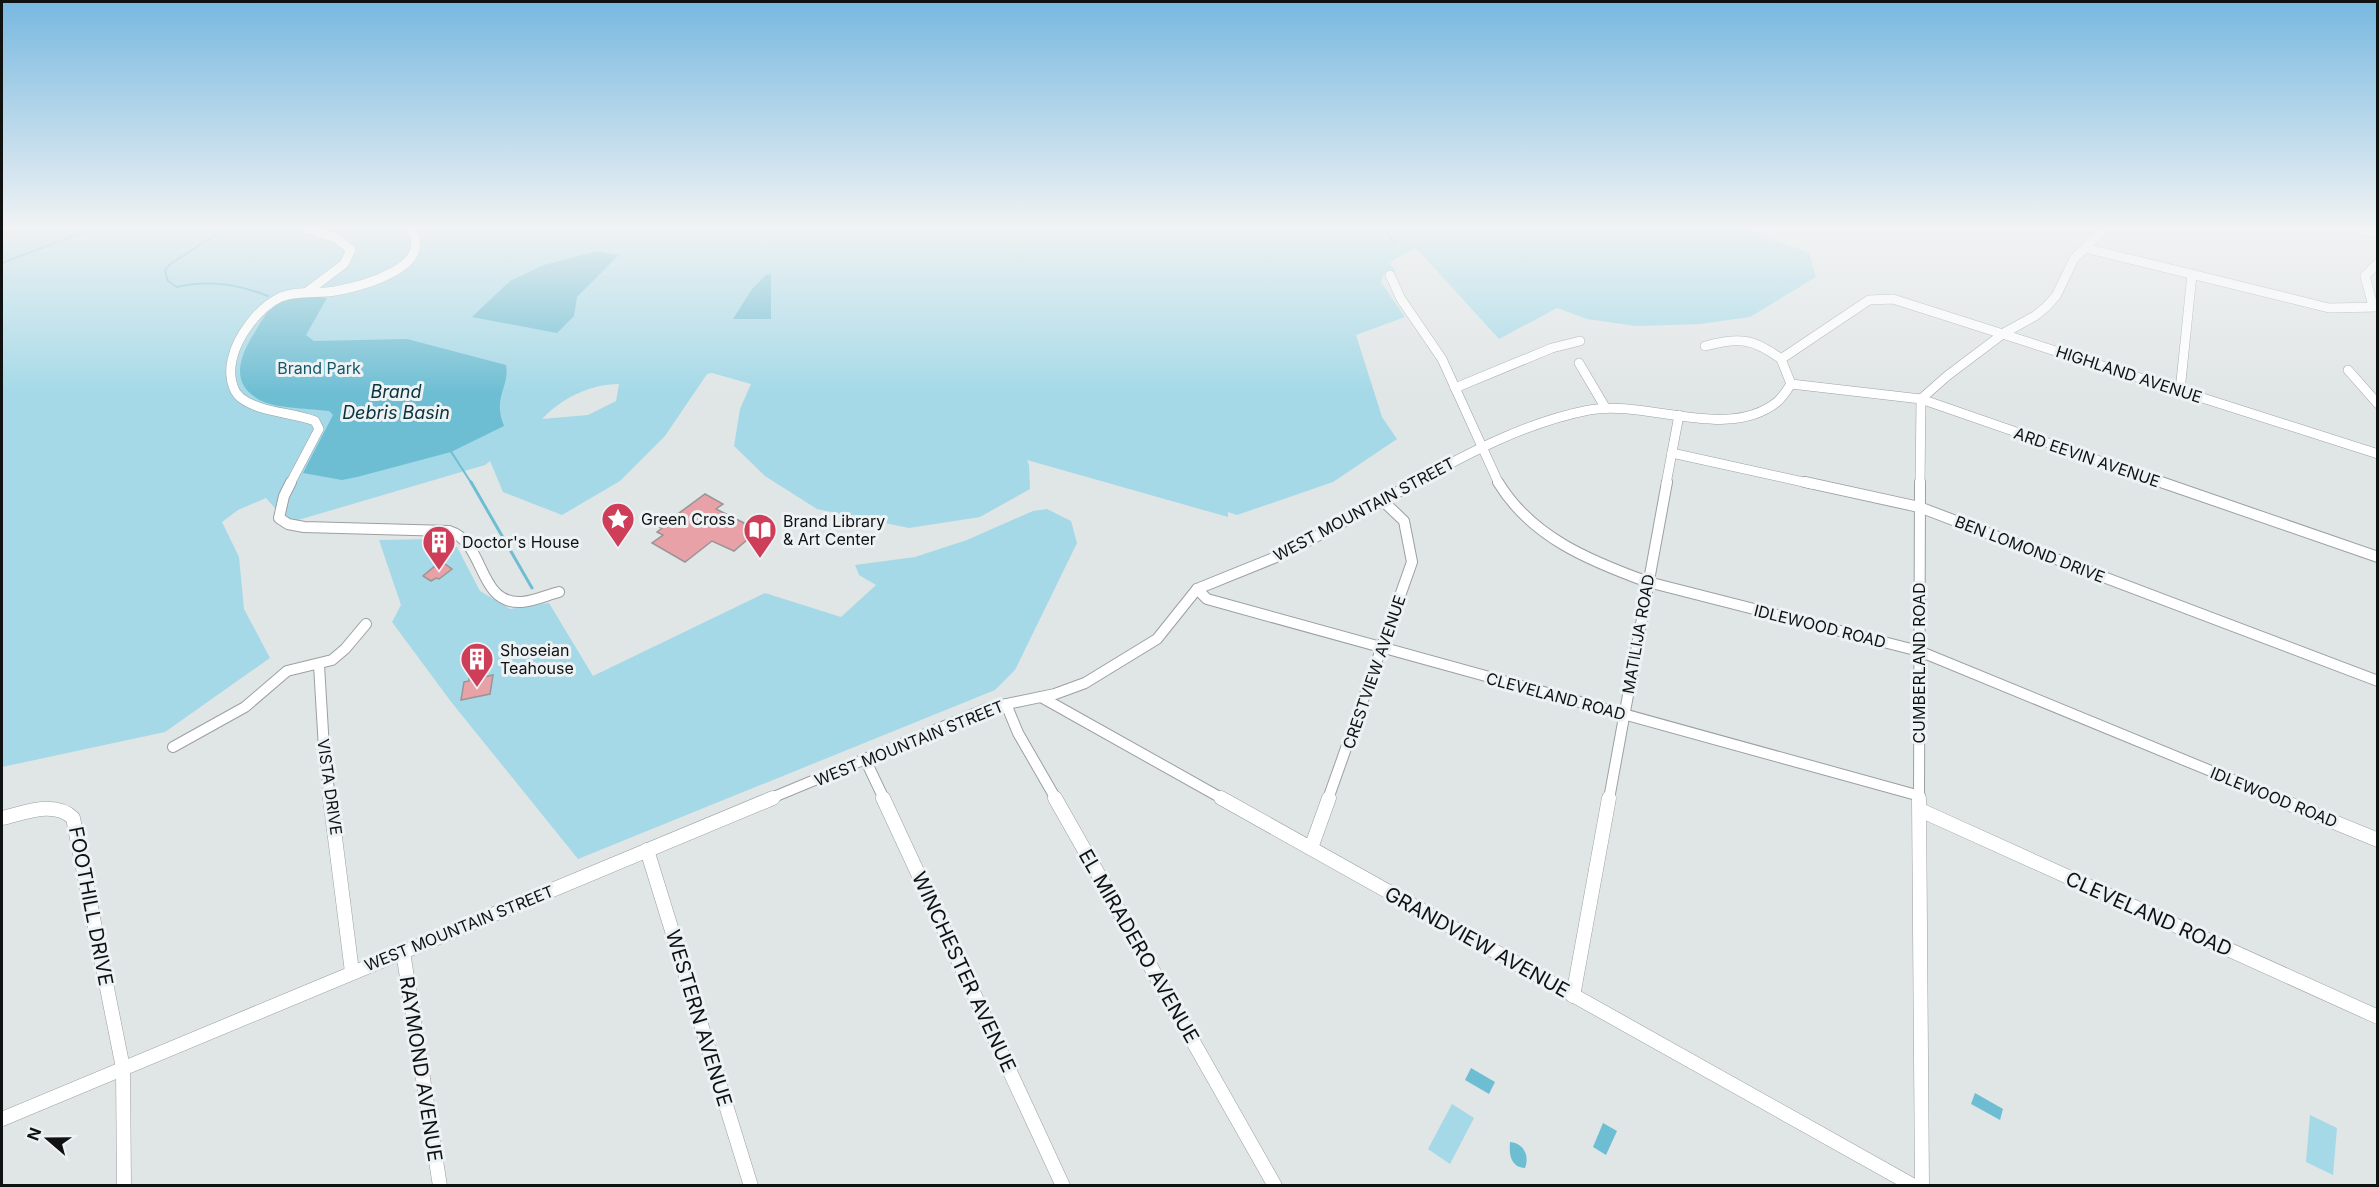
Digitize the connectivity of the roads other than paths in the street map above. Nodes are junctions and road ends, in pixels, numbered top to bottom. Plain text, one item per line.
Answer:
1 (320, 282) edge
2 (364, 282) edge
3 (1392, 282) edge
4 (2063, 282) edge
5 (2191, 282) edge
6 (2226, 282) edge
7 (2367, 282) edge
8 (308, 291) junction
9 (2375, 307) edge
10 (2004, 333) junction
11 (1580, 342) dead end
12 (1705, 346) dead end
13 (1782, 359) junction
14 (1579, 363) dead end
15 (2349, 370) dead end
16 (1791, 384) junction
17 (1455, 388) junction
18 (2180, 391) junction
19 (1921, 399) junction
20 (2376, 401) edge
21 (1605, 407) junction
22 (1679, 415) junction
23 (1482, 446) junction
24 (1672, 453) junction
25 (2378, 454) edge
26 (1383, 501) junction
27 (1919, 507) junction
28 (2378, 557) edge
29 (1648, 582) junction
30 (1197, 589) junction
31 (559, 592) dead end
32 (366, 624) dead end
33 (1382, 649) junction
34 (1919, 651) junction
35 (319, 665) junction
36 (2378, 681) edge
37 (1041, 697) junction
38 (1006, 704) junction
39 (1624, 715) junction
40 (173, 747) dead end
41 (865, 759) junction
42 (1920, 796) junction
43 (1920, 810) junction
44 (2, 818) edge
45 (2378, 840) edge
46 (1311, 848) junction
47 (647, 850) junction
48 (403, 952) junction
49 (352, 972) junction
50 (1573, 996) junction
51 (2378, 1017) edge
52 (123, 1068) junction
53 (2, 1119) edge
54 (124, 1185) edge
55 (440, 1185) edge
56 (752, 1185) edge
57 (1063, 1185) edge
58 (1275, 1185) edge
59 (1914, 1185) edge
60 (1922, 1185) edge

1 - 8 street
2 - 8 street
3 - 17 street, IDLEWOOD ROAD
4 - 10 street
5 - 18 street
6 - 9 street
7 - 9 street
8 - 31 street
10 - 13 street, HIGHLAND AVENUE
10 - 18 street, HIGHLAND AVENUE
10 - 19 street
11 - 17 street
12 - 13 street
13 - 16 street
14 - 21 street
15 - 20 street
16 - 19 street, ARD EEVIN AVENUE
16 - 22 street, WEST MOUNTAIN STREET
17 - 23 street, IDLEWOOD ROAD
18 - 25 street, HIGHLAND AVENUE
19 - 27 street, CUMBERLAND ROAD
19 - 28 street, ARD EEVIN AVENUE
21 - 22 street, WEST MOUNTAIN STREET
21 - 23 street, WEST MOUNTAIN STREET
22 - 24 street, MATILIJA ROAD
23 - 26 street, WEST MOUNTAIN STREET
23 - 29 street, IDLEWOOD ROAD
24 - 27 street, BEN LOMOND DRIVE
24 - 29 street, MATILIJA ROAD
26 - 30 street, WEST MOUNTAIN STREET
26 - 33 street, CRESTVIEW AVENUE
27 - 34 street, CUMBERLAND ROAD
27 - 36 street, BEN LOMOND DRIVE
29 - 34 street, IDLEWOOD ROAD
29 - 39 street, MATILIJA ROAD
30 - 33 street, CLEVELAND ROAD
30 - 37 street, WEST MOUNTAIN STREET
32 - 35 street
33 - 39 street, CLEVELAND ROAD
33 - 46 street, CRESTVIEW AVENUE
34 - 42 street, CUMBERLAND ROAD
34 - 45 street, IDLEWOOD ROAD
35 - 40 street
35 - 49 street, VISTA DRIVE
37 - 38 street, WEST MOUNTAIN STREET
37 - 46 street, GRANDVIEW AVENUE
38 - 41 street, WEST MOUNTAIN STREET
38 - 58 street, EL MIRADERO AVENUE
39 - 42 street, CLEVELAND ROAD
39 - 50 street, MATILIJA ROAD
41 - 47 street, WEST MOUNTAIN STREET
41 - 57 street, WINCHESTER AVENUE
42 - 43 street, CUMBERLAND ROAD
43 - 51 street, CLEVELAND ROAD
43 - 60 street, CUMBERLAND ROAD
44 - 52 street, FOOTHILL DRIVE
46 - 50 street, GRANDVIEW AVENUE
47 - 48 street, WEST MOUNTAIN STREET
47 - 56 street, WESTERN AVENUE
48 - 49 street, WEST MOUNTAIN STREET
48 - 55 street, RAYMOND AVENUE
49 - 52 street, WEST MOUNTAIN STREET
50 - 59 street, GRANDVIEW AVENUE
52 - 53 street, WEST MOUNTAIN STREET
52 - 54 street, FOOTHILL DRIVE

